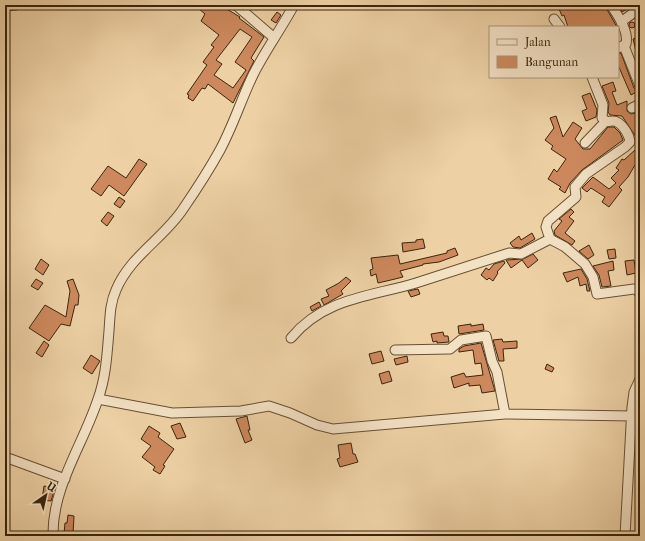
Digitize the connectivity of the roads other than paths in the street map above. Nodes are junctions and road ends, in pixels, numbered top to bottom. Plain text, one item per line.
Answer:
1 (16, 5) edge
2 (236, 5) edge
3 (294, 5) edge
4 (611, 5) edge
5 (5, 6) edge
6 (640, 8) edge
7 (554, 19) dead end
8 (621, 22) junction
9 (559, 26) edge
10 (273, 37) junction
11 (621, 47) edge
12 (592, 78) edge
13 (640, 86) edge
14 (606, 121) junction
15 (585, 143) dead end
16 (550, 239) junction
17 (640, 294) edge
18 (291, 338) dead end
19 (395, 350) dead end
20 (640, 379) edge
21 (98, 399) junction
22 (505, 414) junction
23 (632, 416) junction
24 (5, 457) edge
25 (65, 479) junction
26 (53, 536) edge
27 (625, 536) edge

1 - 5 street
2 - 10 street
3 - 10 street
4 - 8 street
6 - 8 street
7 - 9 street
8 - 11 street
10 - 21 street
11 - 13 street
12 - 14 street
14 - 15 street
14 - 16 street
16 - 17 street
16 - 18 street
19 - 22 street
20 - 23 street
21 - 22 street
21 - 25 street
22 - 23 street
23 - 27 street
24 - 25 street
25 - 26 street

